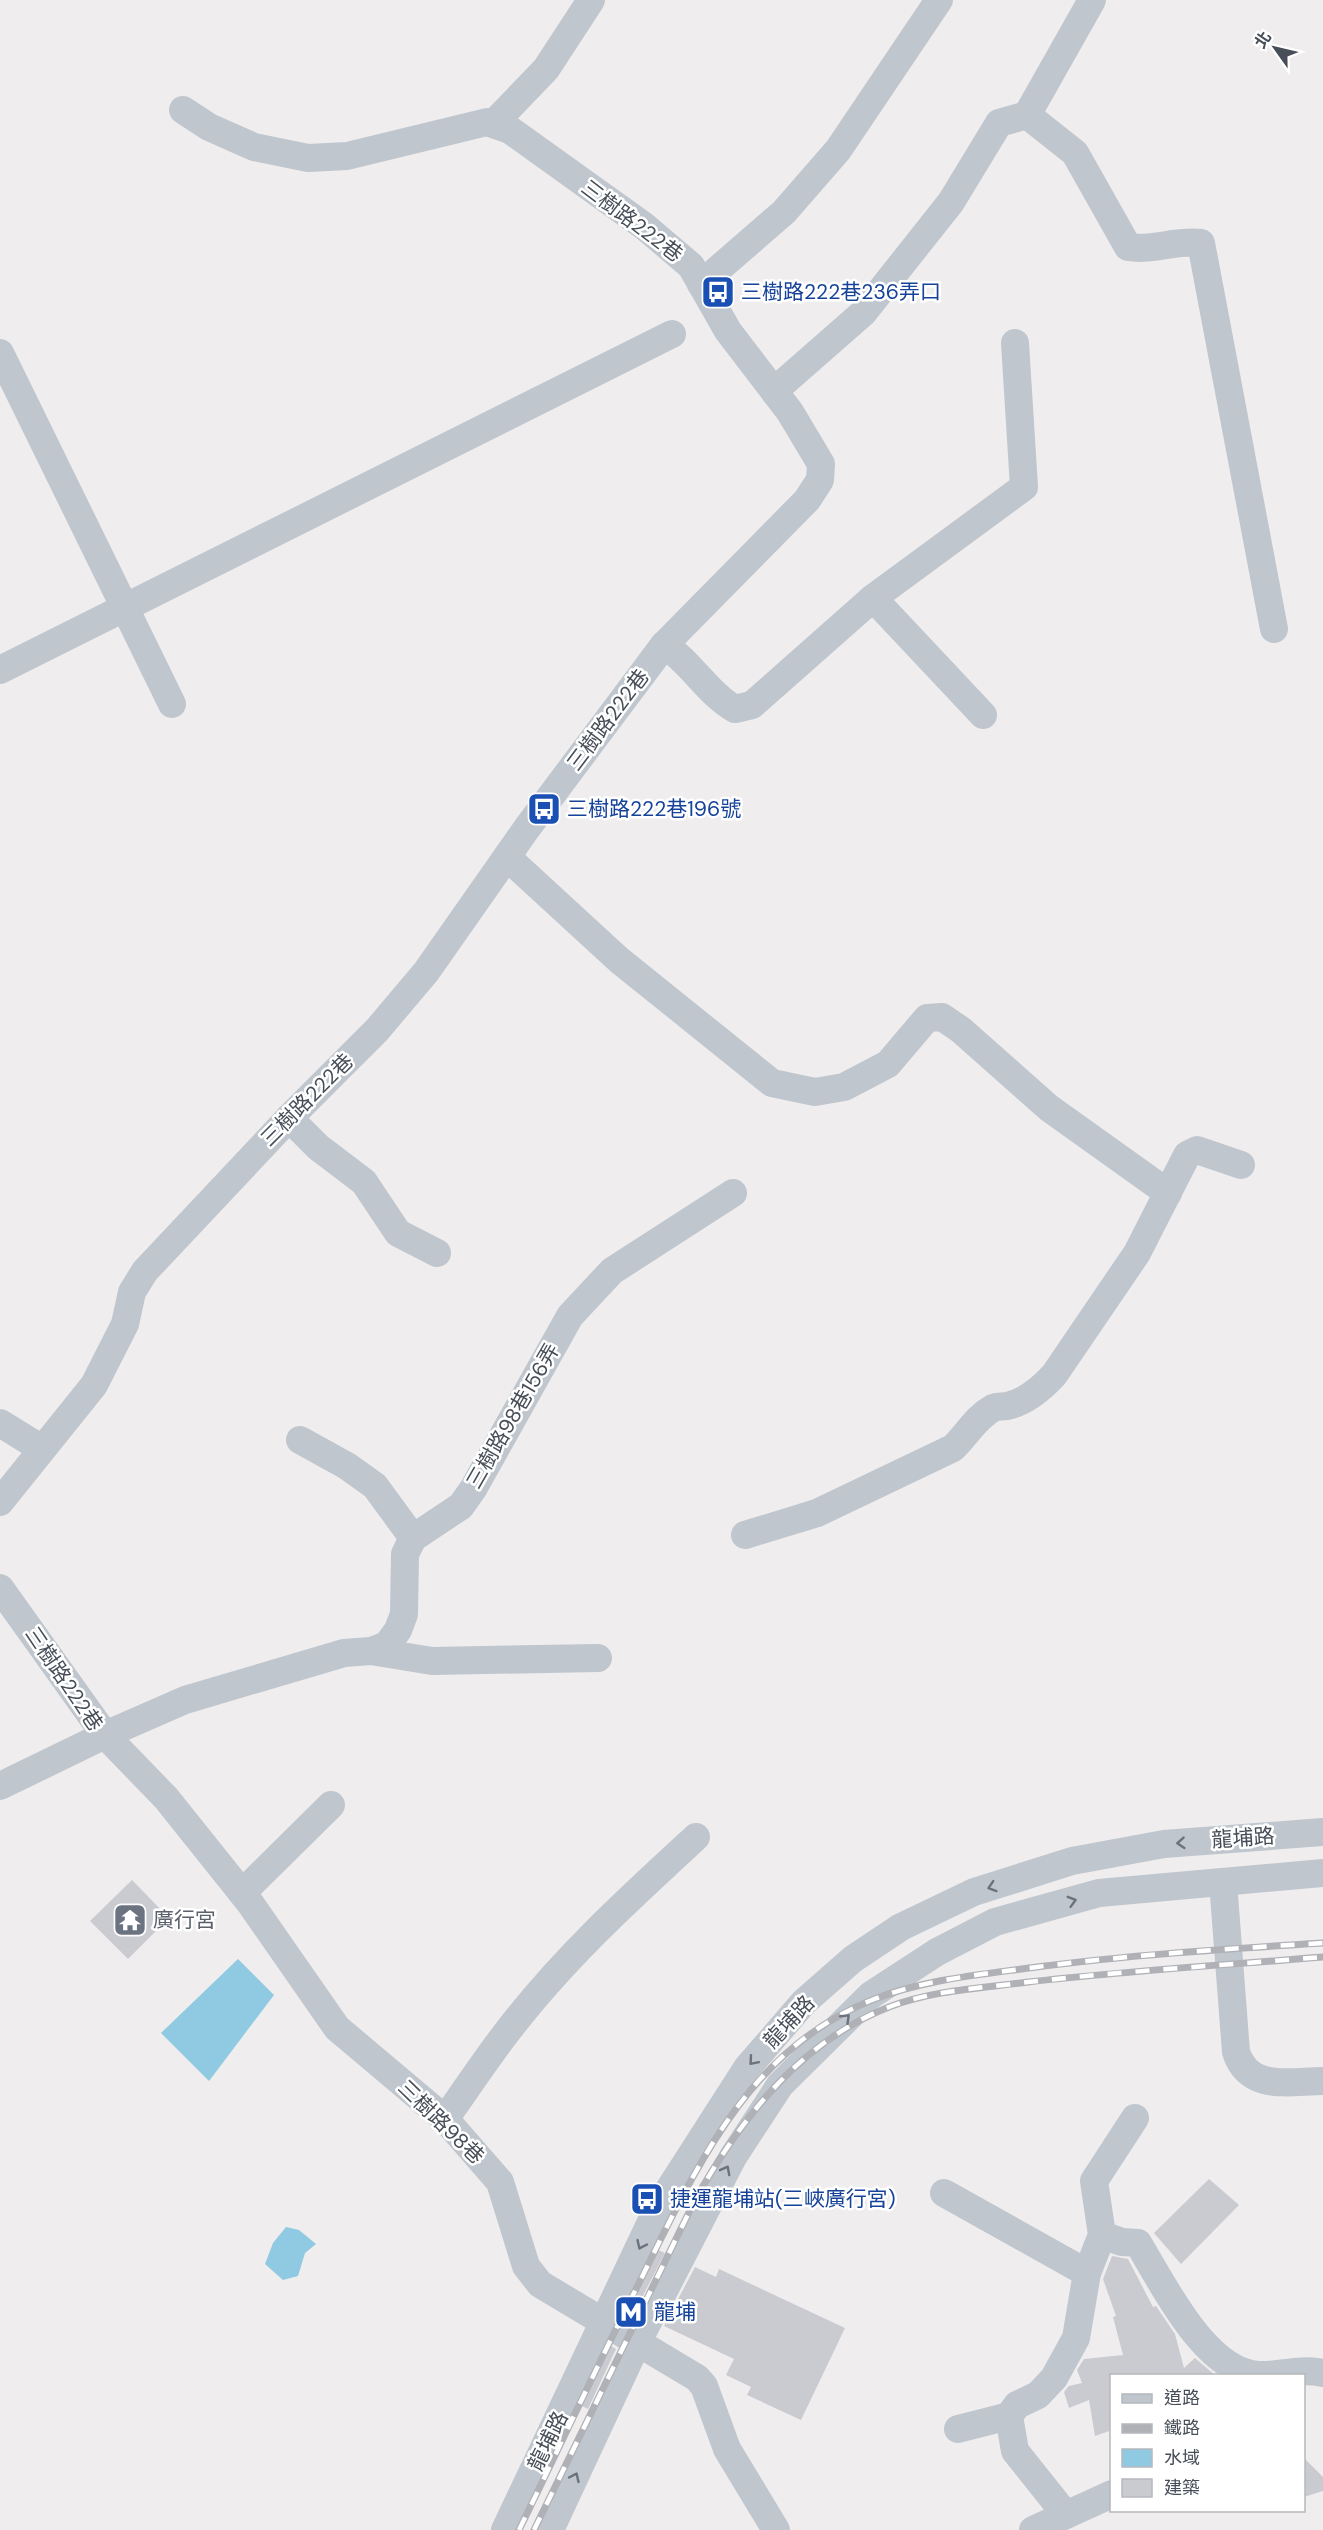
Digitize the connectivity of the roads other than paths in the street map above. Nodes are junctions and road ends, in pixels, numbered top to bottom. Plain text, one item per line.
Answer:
1 (591, 0) edge
2 (939, 0) edge
3 (1092, 0) edge
4 (183, 110) dead end
5 (1027, 115) junction
6 (495, 123) junction
7 (701, 284) junction
8 (672, 334) dead end
9 (1015, 343) dead end
10 (0, 353) edge
11 (774, 392) junction
12 (873, 598) junction
13 (125, 608) junction
14 (1274, 629) dead end
15 (664, 645) junction
16 (0, 670) edge
17 (172, 704) dead end
18 (983, 715) dead end
19 (507, 857) junction
20 (289, 1118) junction
21 (1241, 1165) dead end
22 (733, 1193) dead end
23 (1168, 1193) junction
24 (437, 1253) dead end
25 (0, 1423) edge
26 (300, 1440) dead end
27 (42, 1449) junction
28 (0, 1502) edge
29 (745, 1535) dead end
30 (413, 1538) junction
31 (0, 1588) edge
32 (371, 1651) junction
33 (598, 1658) dead end
34 (105, 1735) junction
35 (0, 1786) edge
36 (331, 1805) dead end
37 (1323, 1826) edge
38 (696, 1837) dead end
39 (1323, 1873) edge
40 (1223, 1882) junction
41 (242, 1893) junction
42 (1323, 2081) edge
43 (1135, 2118) dead end
44 (445, 2119) junction
45 (944, 2193) dead end
46 (1102, 2235) junction
47 (1087, 2273) junction
48 (605, 2322) junction
49 (638, 2341) junction
50 (1323, 2373) edge
51 (1255, 2374) edge
52 (1265, 2374) edge
53 (1009, 2416) junction
54 (958, 2429) dead end
55 (1110, 2495) edge
56 (1066, 2515) junction
57 (505, 2530) edge
58 (550, 2530) edge
59 (776, 2530) edge
60 (1033, 2530) edge

1 - 6 street
2 - 7 street
3 - 5 street
4 - 6 street
5 - 11 street
5 - 14 street
6 - 7 street, 三樹路222巷
7 - 11 street, 三樹路222巷
8 - 13 street
9 - 12 street
10 - 13 street
11 - 15 street, 三樹路222巷
12 - 15 street
12 - 18 street
13 - 16 street
13 - 17 street
15 - 19 street, 三樹路222巷
19 - 20 street, 三樹路222巷
19 - 23 street
20 - 24 street
20 - 27 street, 三樹路222巷
21 - 23 street
22 - 30 street, 三樹路98巷156弄
23 - 29 street
25 - 27 street
26 - 30 street
27 - 28 street, 三樹路222巷
30 - 32 street
31 - 34 street, 三樹路222巷
32 - 33 street
32 - 34 street
34 - 35 street, 三樹路222巷
34 - 41 street, 三樹路98巷
36 - 41 street
37 -> 48 street, 龍埔路
38 - 44 street
39 - 40 street, 龍埔路
40 - 42 street
49 -> 40 street, 龍埔路
41 - 44 street, 三樹路98巷
43 - 46 street
44 - 48 street, 三樹路98巷
45 - 47 street
46 - 47 street
46 - 51 street
47 - 53 street
48 - 49 street, 三樹路98巷
48 - 57 street, 龍埔路
58 -> 49 street, 龍埔路
49 - 59 street, 三樹路98巷
50 - 52 street
53 - 54 street
53 - 56 street
55 - 56 street
56 - 60 street

